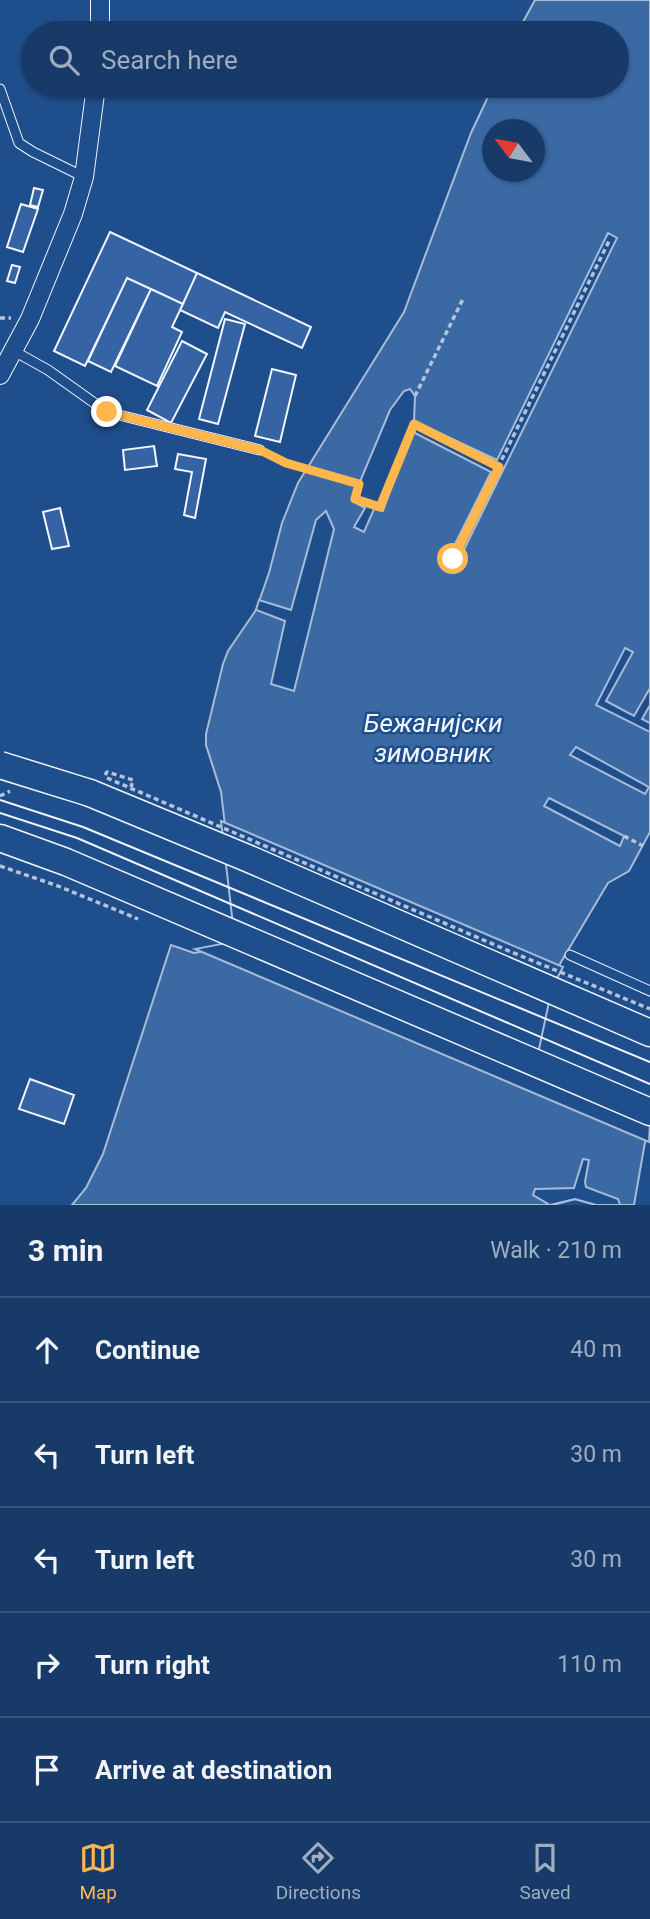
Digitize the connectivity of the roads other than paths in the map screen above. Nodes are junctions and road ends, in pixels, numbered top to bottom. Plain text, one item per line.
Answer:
1 (100, 0) edge
2 (100, 21) edge
3 (0, 89) edge
4 (94, 98) edge
5 (84, 177) junction
6 (14, 351) junction
7 (0, 375) edge
8 (260, 450) road end
9 (0, 765) edge
10 (0, 838) edge
11 (570, 955) dead end
12 (650, 990) edge
13 (650, 1033) edge
14 (650, 1112) edge

1 - 2 street
3 - 5 lane
4 - 5 street
5 - 6 street
6 - 7 street
6 - 8 lane
9 - 13 main road, bridge
10 - 14 main road
11 - 12 lane

